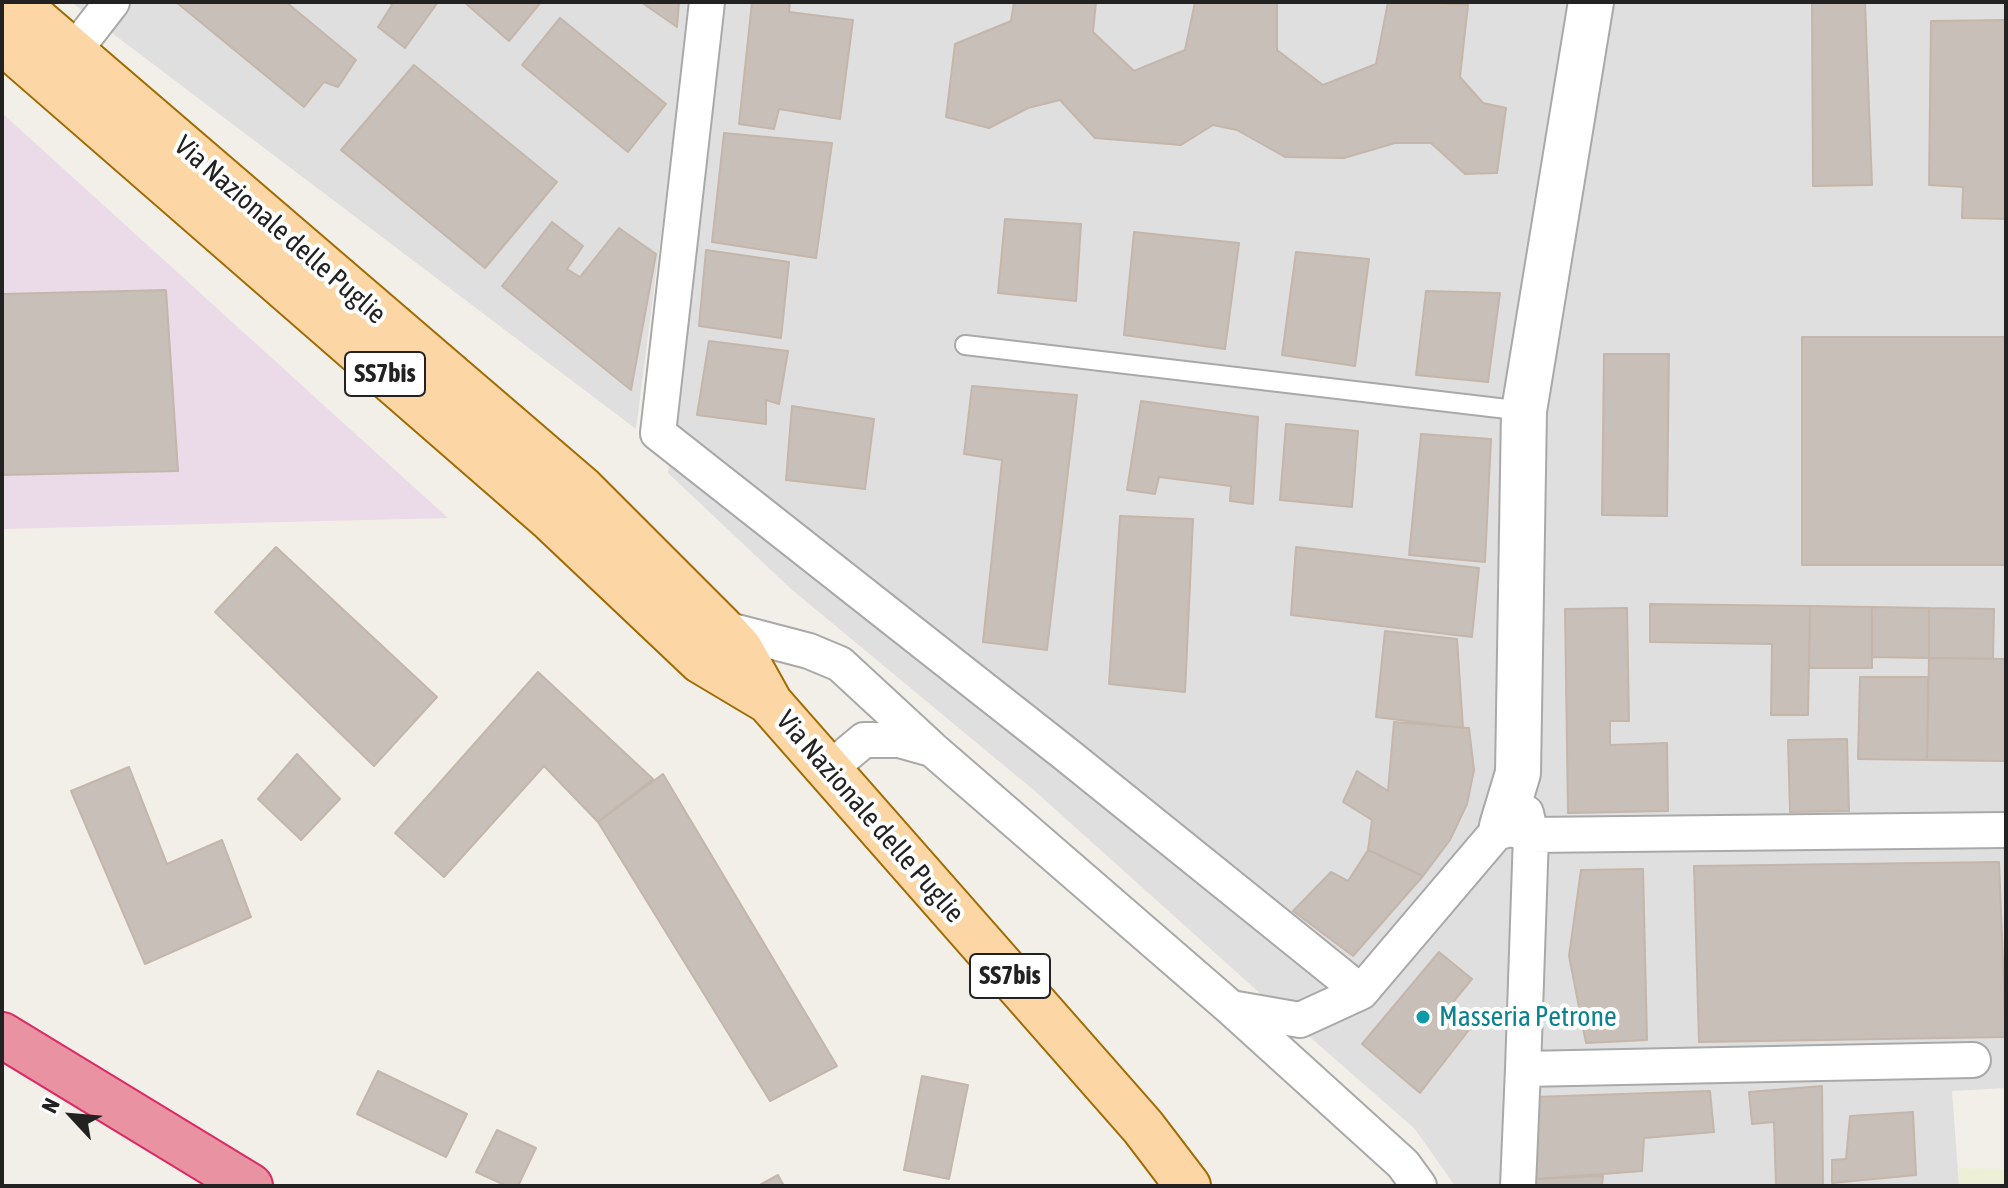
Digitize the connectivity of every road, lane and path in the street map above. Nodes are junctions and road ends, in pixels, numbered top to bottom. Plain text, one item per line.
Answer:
1 (15, 2) edge
2 (112, 2) edge
3 (707, 2) edge
4 (1591, 2) edge
5 (2, 41) edge
6 (62, 68) junction
7 (965, 345) dead end
8 (1524, 411) junction
9 (721, 628) junction
10 (770, 703) junction
11 (932, 749) junction
12 (828, 770) junction
13 (1517, 830) junction
14 (2006, 830) edge
15 (1361, 992) junction
16 (1231, 1008) junction
17 (2, 1035) edge
18 (1973, 1060) dead end
19 (1523, 1069) junction
20 (250, 1186) edge
21 (1188, 1186) edge
22 (1419, 1186) edge
23 (1518, 1186) edge

1 - 6 main road, Via Nazionale delle Puglie / SS7bis
2 - 6 street
3 - 15 street
4 - 8 street
5 - 6 main road, Via Nazionale delle Puglie / SS7bis
6 - 9 main road, Via Nazionale delle Puglie / SS7bis
6 - 10 main road, Via Nazionale delle Puglie / SS7bis
7 - 8 lane
8 - 13 street
9 - 10 main road, Via Nazionale delle Puglie / SS7bis
9 - 11 street
10 - 12 main road, Via Nazionale delle Puglie / SS7bis
11 - 12 street
11 - 16 street
12 - 21 main road, Via Nazionale delle Puglie / SS7bis
13 - 14 street
13 - 15 street
13 - 19 street
15 - 16 street
16 - 22 street
17 - 20 highway
18 - 19 street
19 - 23 street

